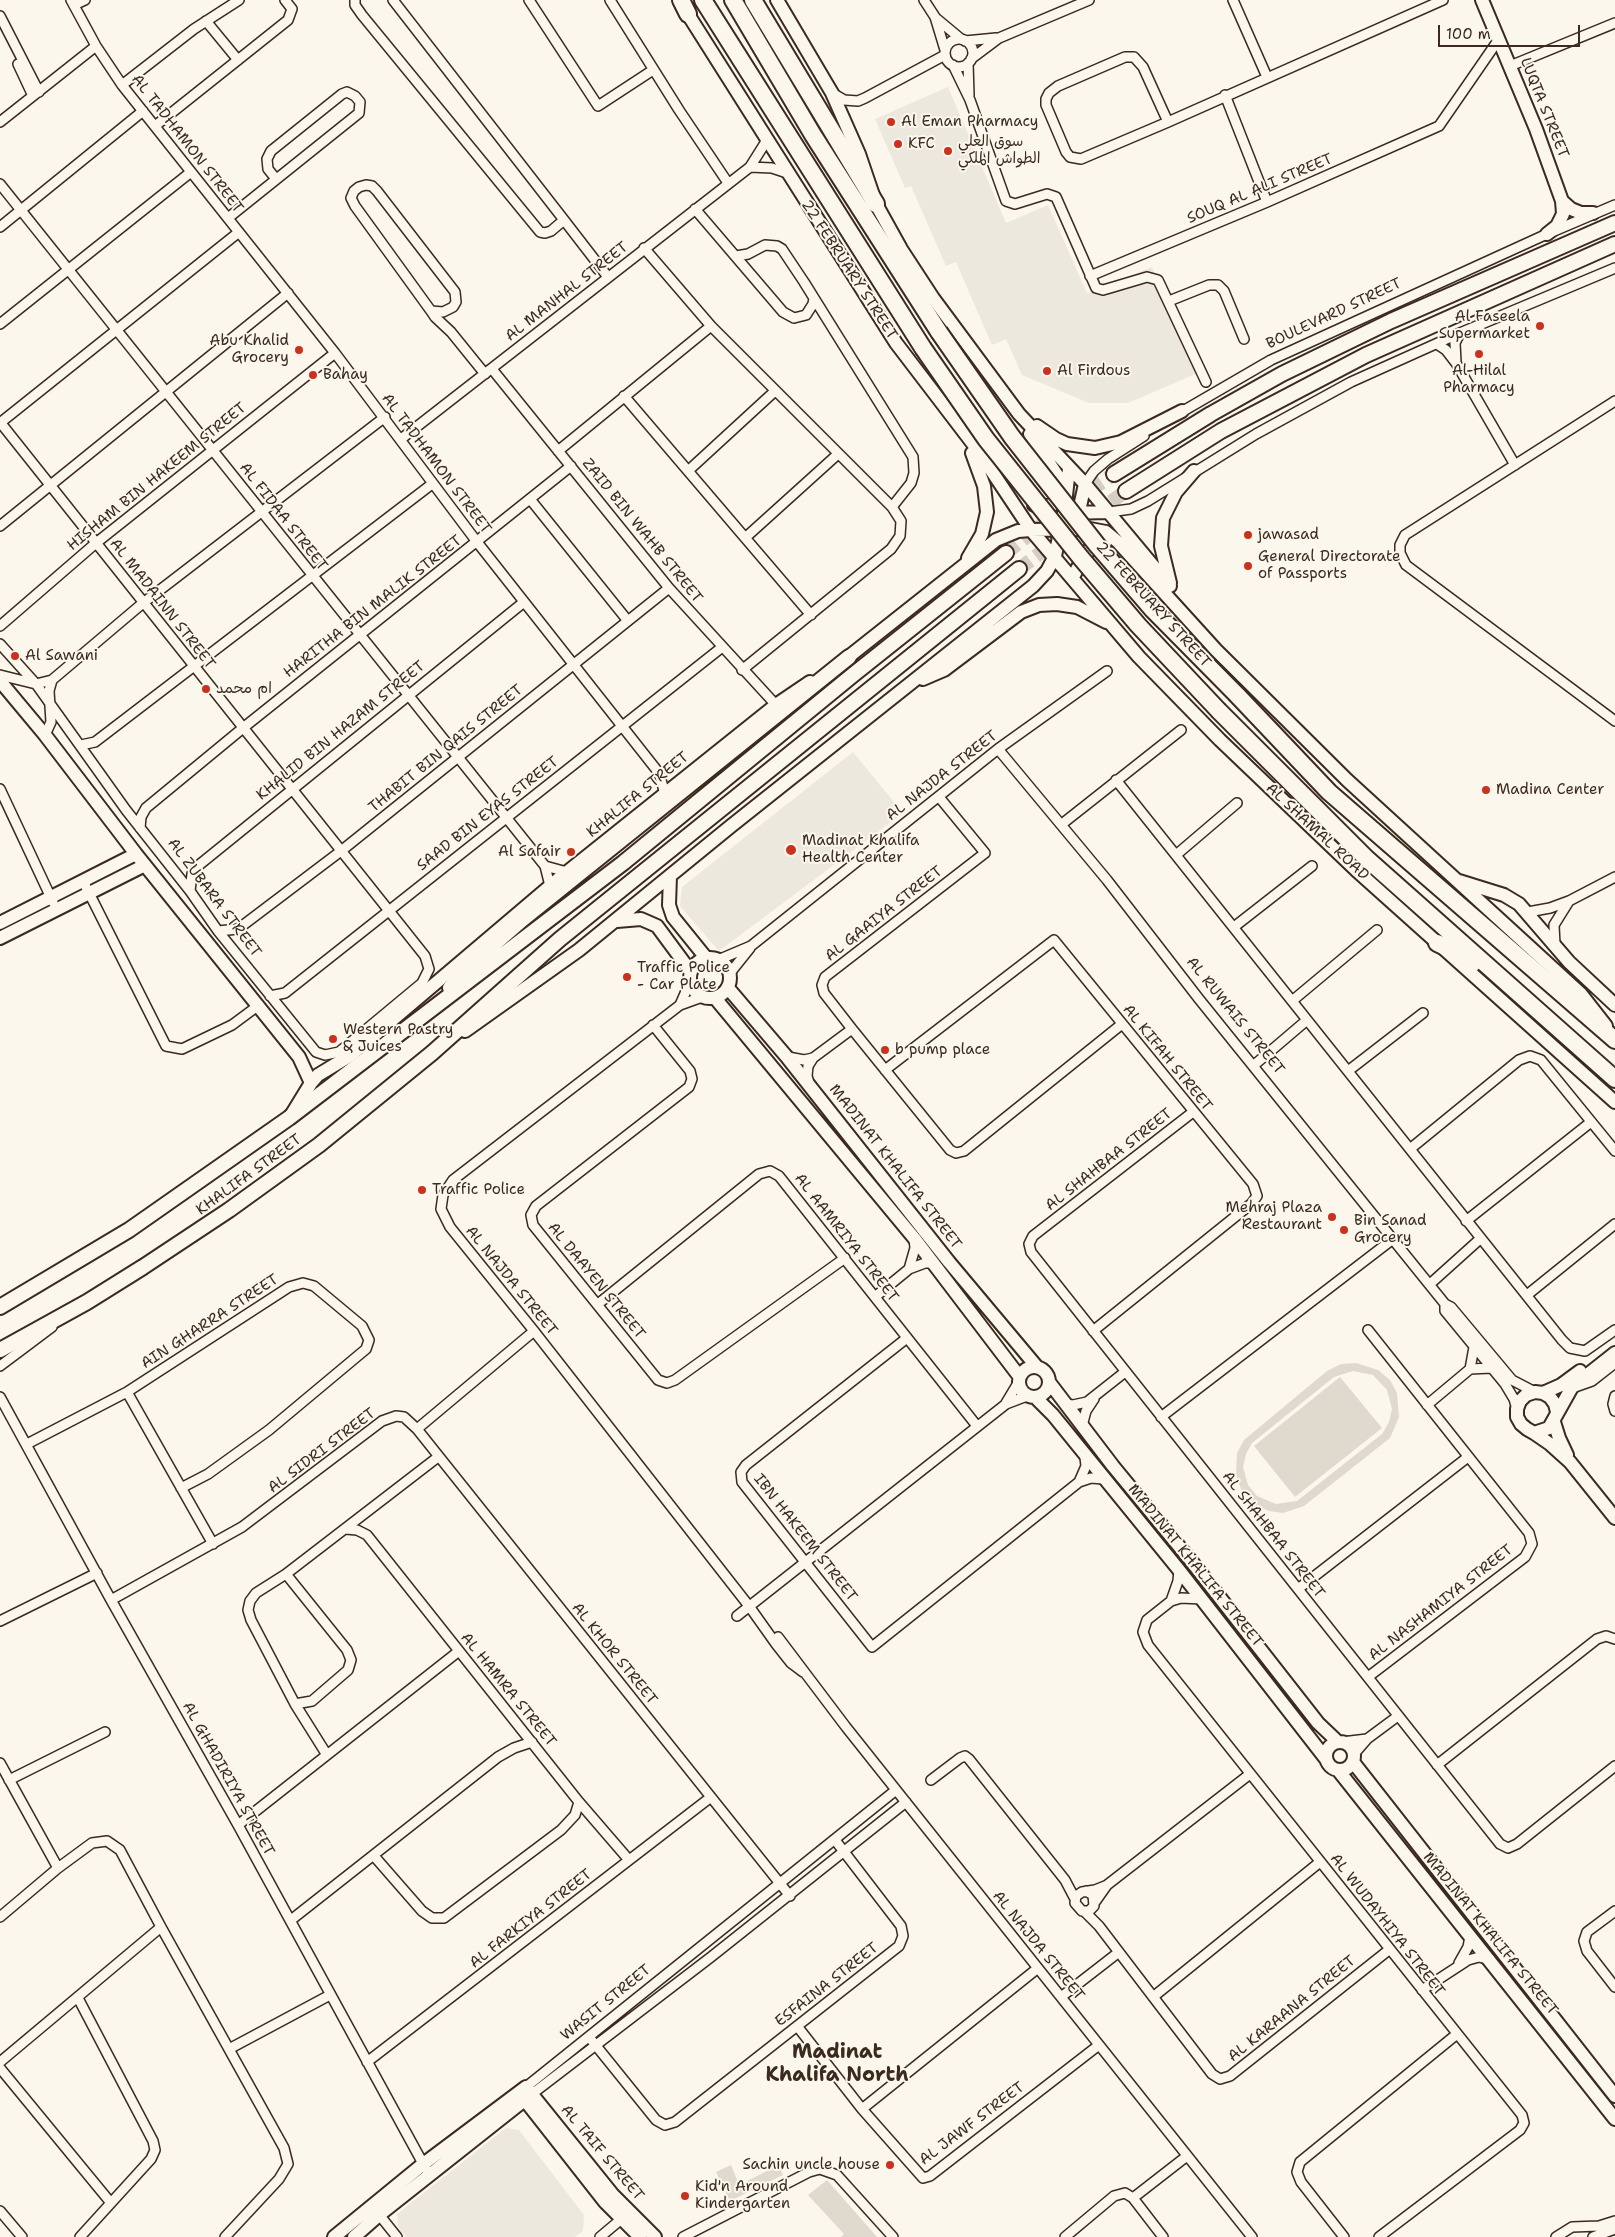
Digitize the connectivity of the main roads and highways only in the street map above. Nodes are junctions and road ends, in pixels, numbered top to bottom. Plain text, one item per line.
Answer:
1 (703, 0) edge
2 (733, 0) edge
3 (753, 0) edge
4 (876, 204) road end
5 (1615, 223) edge
6 (1614, 244) edge
7 (1114, 474) tunnel mouth
8 (1126, 491) tunnel mouth
9 (1006, 553) tunnel mouth
10 (1019, 569) tunnel mouth
11 (849, 657) road end
12 (1219, 711) joint
13 (1437, 944) road end
14 (431, 1009) junction
15 (1614, 1039) edge
16 (1586, 1053) junction
17 (1615, 1079) edge
18 (0, 1307) edge
19 (0, 1350) edge

1 - 12 highway, 22 FEBRUARY STREET, bridge
2 - 15 highway, 22 FEBRUARY STREET, bridge
3 - 4 highway
5 - 7 main road, BOULEVARD STREET
6 - 8 main road
9 - 14 main road, KHALIFA STREET
10 - 19 main road, KHALIFA STREET
11 - 14 main road
12 - 16 highway, AL SHAMAL ROAD
13 - 16 highway
14 - 18 main road, KHALIFA STREET
16 - 17 highway, AL SHAMAL ROAD

